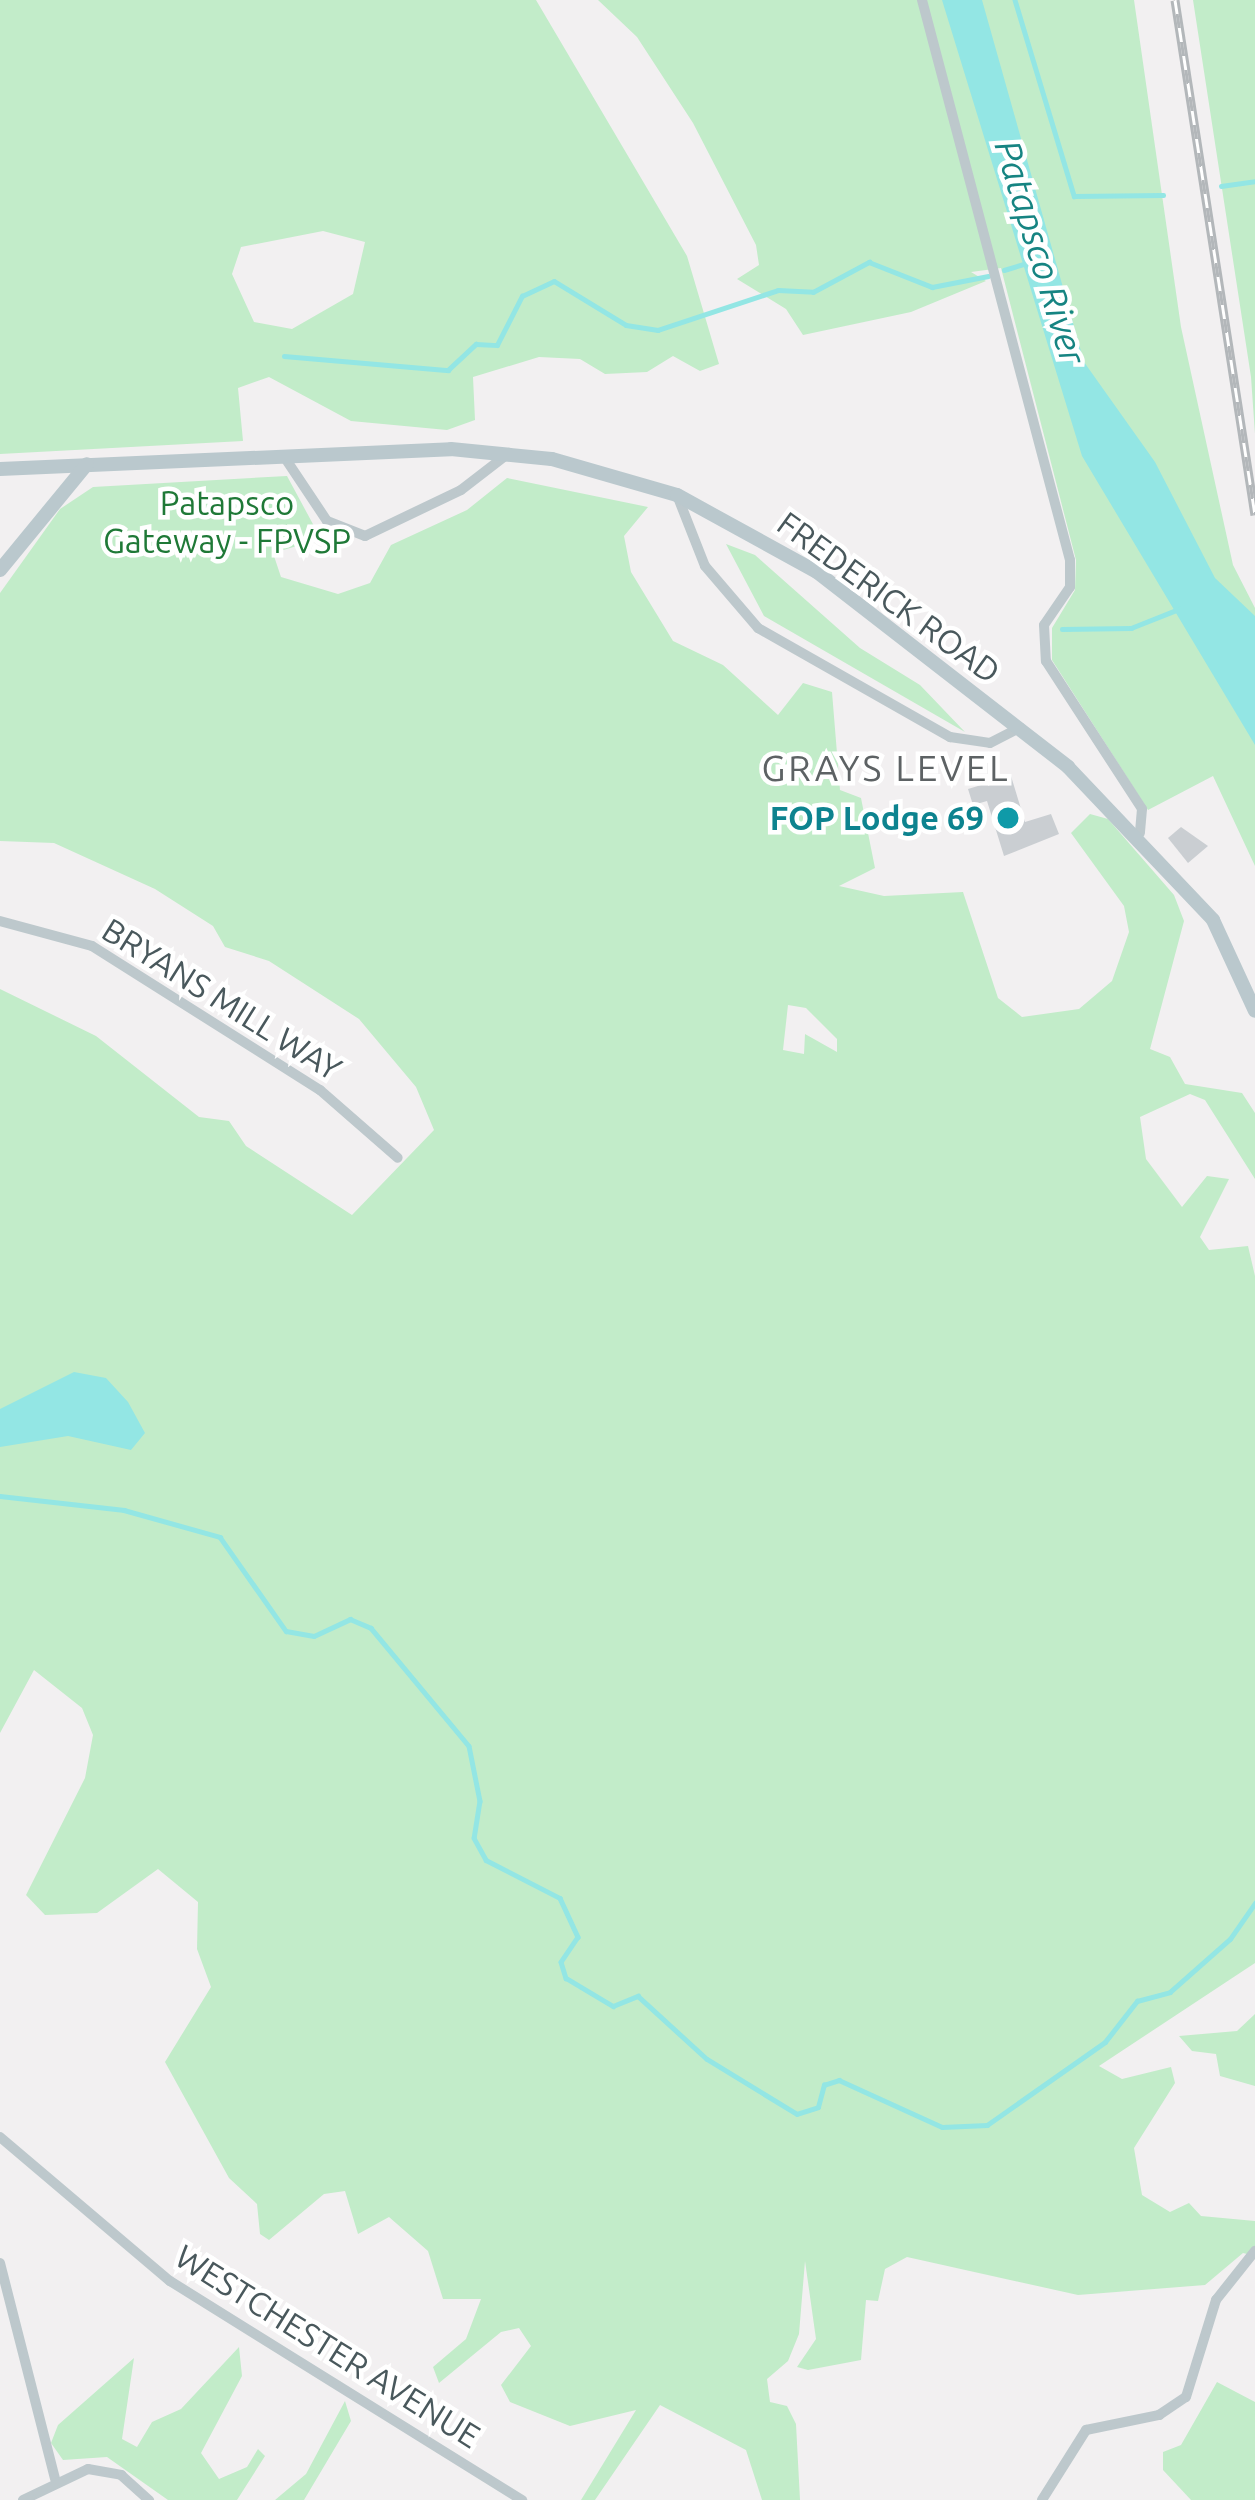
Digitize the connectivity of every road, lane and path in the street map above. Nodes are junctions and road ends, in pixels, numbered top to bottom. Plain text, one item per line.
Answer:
1 (922, 0) edge
2 (509, 453) junction
3 (283, 454) junction
4 (88, 464) junction
5 (0, 469) edge
6 (677, 495) junction
7 (0, 570) edge
8 (1020, 728) junction
9 (1140, 833) junction
10 (0, 921) edge
11 (1255, 1011) edge
12 (398, 1158) dead end
13 (0, 2137) edge
14 (1255, 2251) edge
15 (0, 2263) edge
16 (55, 2479) junction
17 (23, 2500) edge
18 (149, 2500) edge
19 (522, 2500) edge
20 (1042, 2500) edge

1 - 9 street
2 - 3 main road, FREDERICK ROAD
2 - 3 street
2 - 6 main road, FREDERICK ROAD
3 - 4 main road, FREDERICK ROAD
4 - 5 main road, FREDERICK ROAD
4 - 7 main road
6 - 8 main road, FREDERICK ROAD
6 - 8 street
8 - 9 main road, FREDERICK ROAD
9 - 11 main road, FREDERICK ROAD
10 - 12 street, BRYANS MILL WAY
13 - 19 street, WESTCHESTER AVENUE
14 - 20 street
15 - 16 street
16 - 17 street
16 - 18 street

